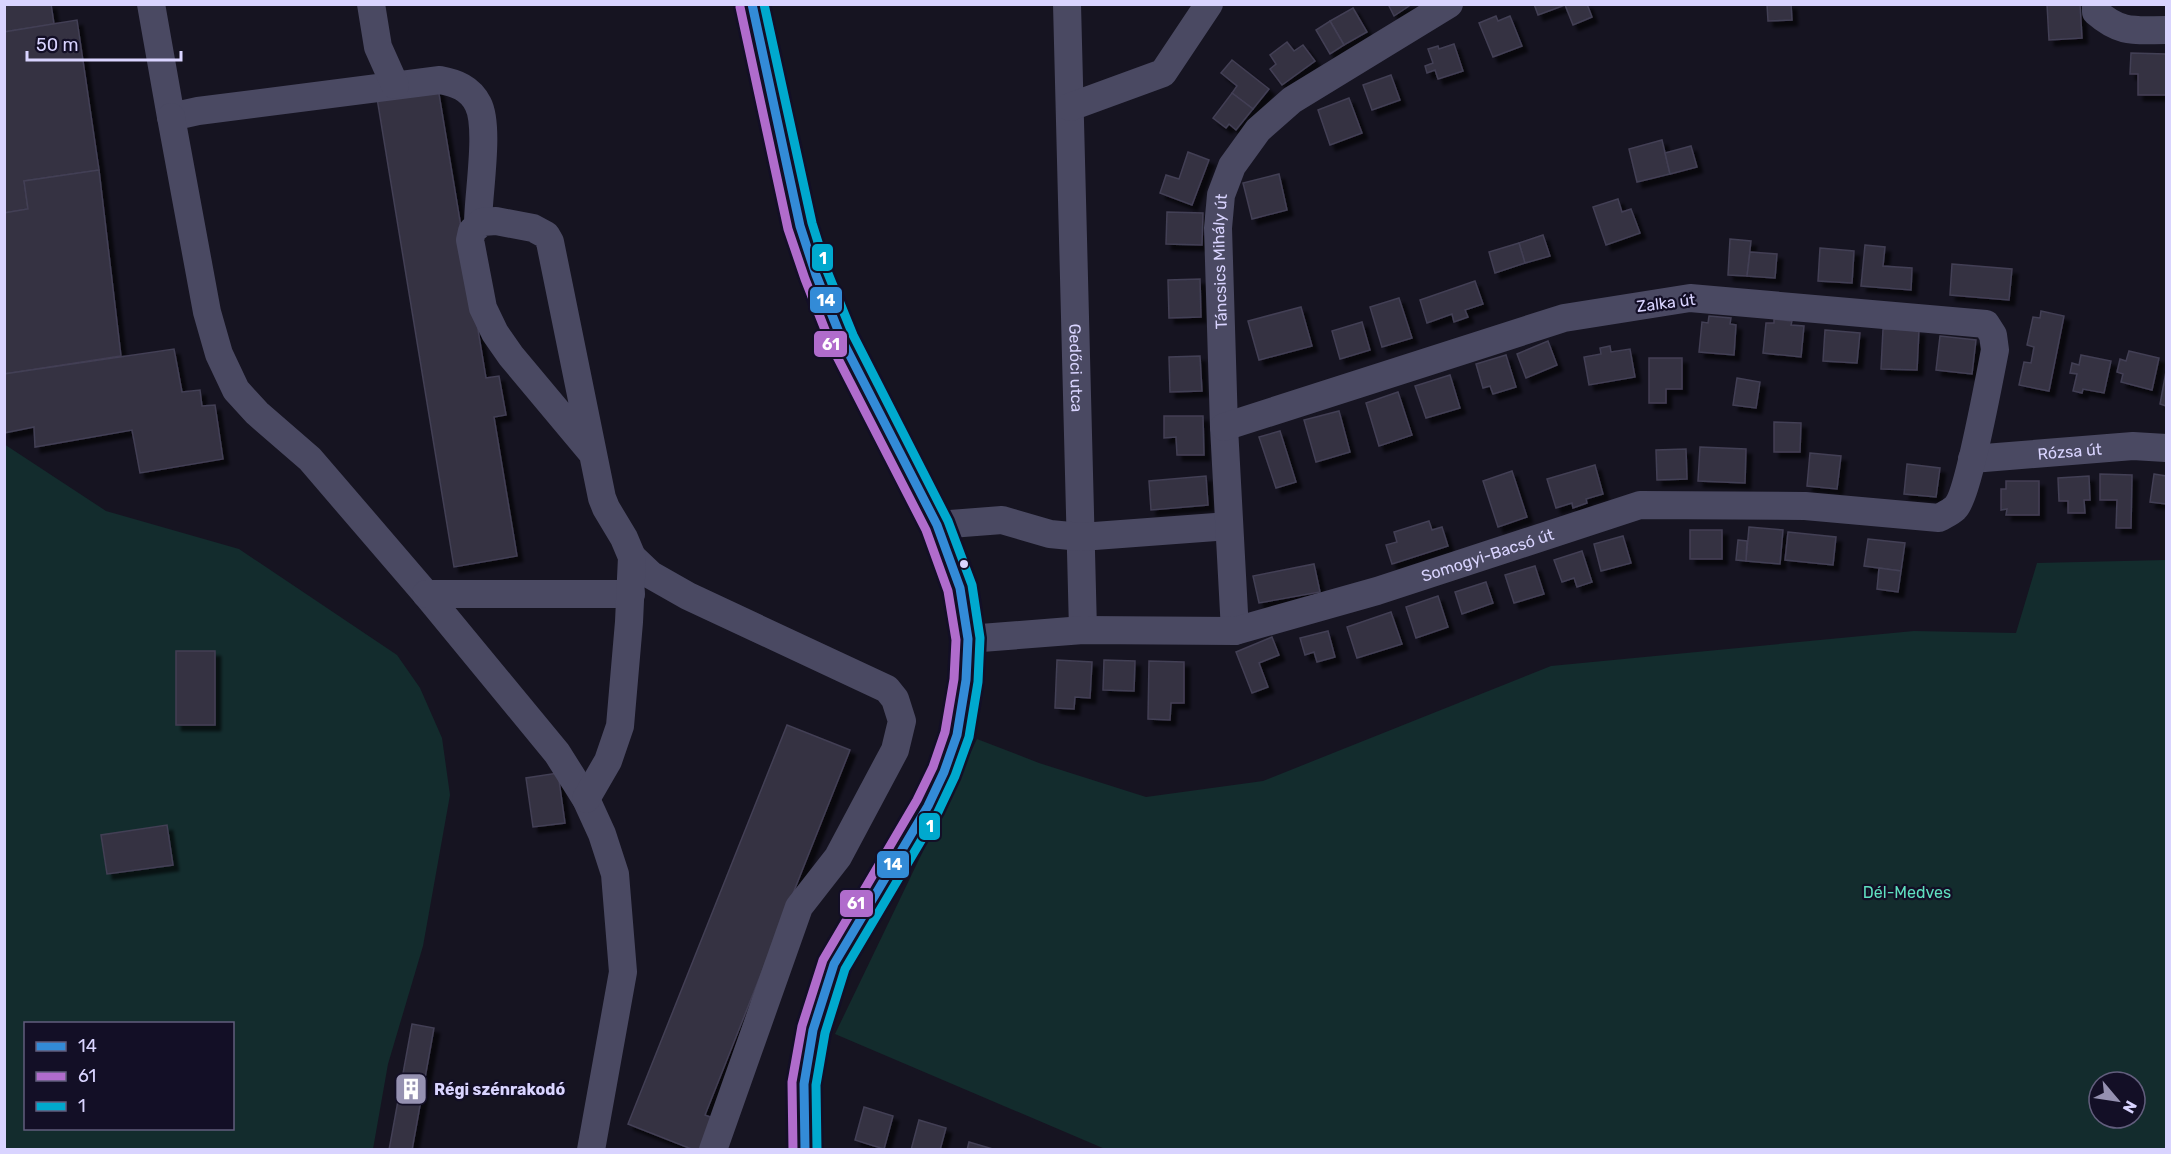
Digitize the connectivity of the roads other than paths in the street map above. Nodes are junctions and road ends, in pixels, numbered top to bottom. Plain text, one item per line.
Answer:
1 (151, 4) edge
2 (371, 4) edge
3 (752, 4) edge
4 (1067, 4) edge
5 (1209, 4) edge
6 (1449, 4) edge
7 (2096, 4) edge
8 (2166, 30) edge
9 (395, 85) junction
10 (1070, 107) junction
11 (171, 117) junction
12 (478, 224) junction
13 (1224, 427) junction
14 (2166, 448) edge
15 (593, 454) junction
16 (1972, 459) junction
17 (937, 525) junction
18 (1230, 526) junction
19 (1081, 537) junction
20 (632, 557) junction
21 (426, 594) junction
22 (631, 594) junction
23 (1083, 630) junction
24 (1236, 631) junction
25 (968, 639) junction
26 (586, 799) junction
27 (591, 1149) edge
28 (713, 1149) edge
29 (805, 1149) edge

1 - 11 street
2 - 9 street
3 - 17 main road
4 - 10 street, Gedőci utca
5 - 10 street
6 - 13 street, Táncsics Mihály út
7 - 8 street
9 - 11 street
9 - 12 street
10 - 19 street, Gedőci utca
11 - 21 street
12 - 15 street
12 - 15 street
13 - 16 street, Zalka út
13 - 18 street, Táncsics Mihály út
14 - 16 street, Rózsa út
15 - 20 street
16 - 24 street, Somogyi-Bacsó út
17 - 19 street
17 - 25 main road
18 - 19 street
18 - 24 street, Táncsics Mihály út
19 - 23 street, Gedőci utca
20 - 22 street
20 - 28 street
21 - 22 street
21 - 26 street
22 - 26 street
23 - 24 street, Somogyi-Bacsó út
23 - 25 street, Somogyi-Bacsó út
25 - 29 main road
26 - 27 street

